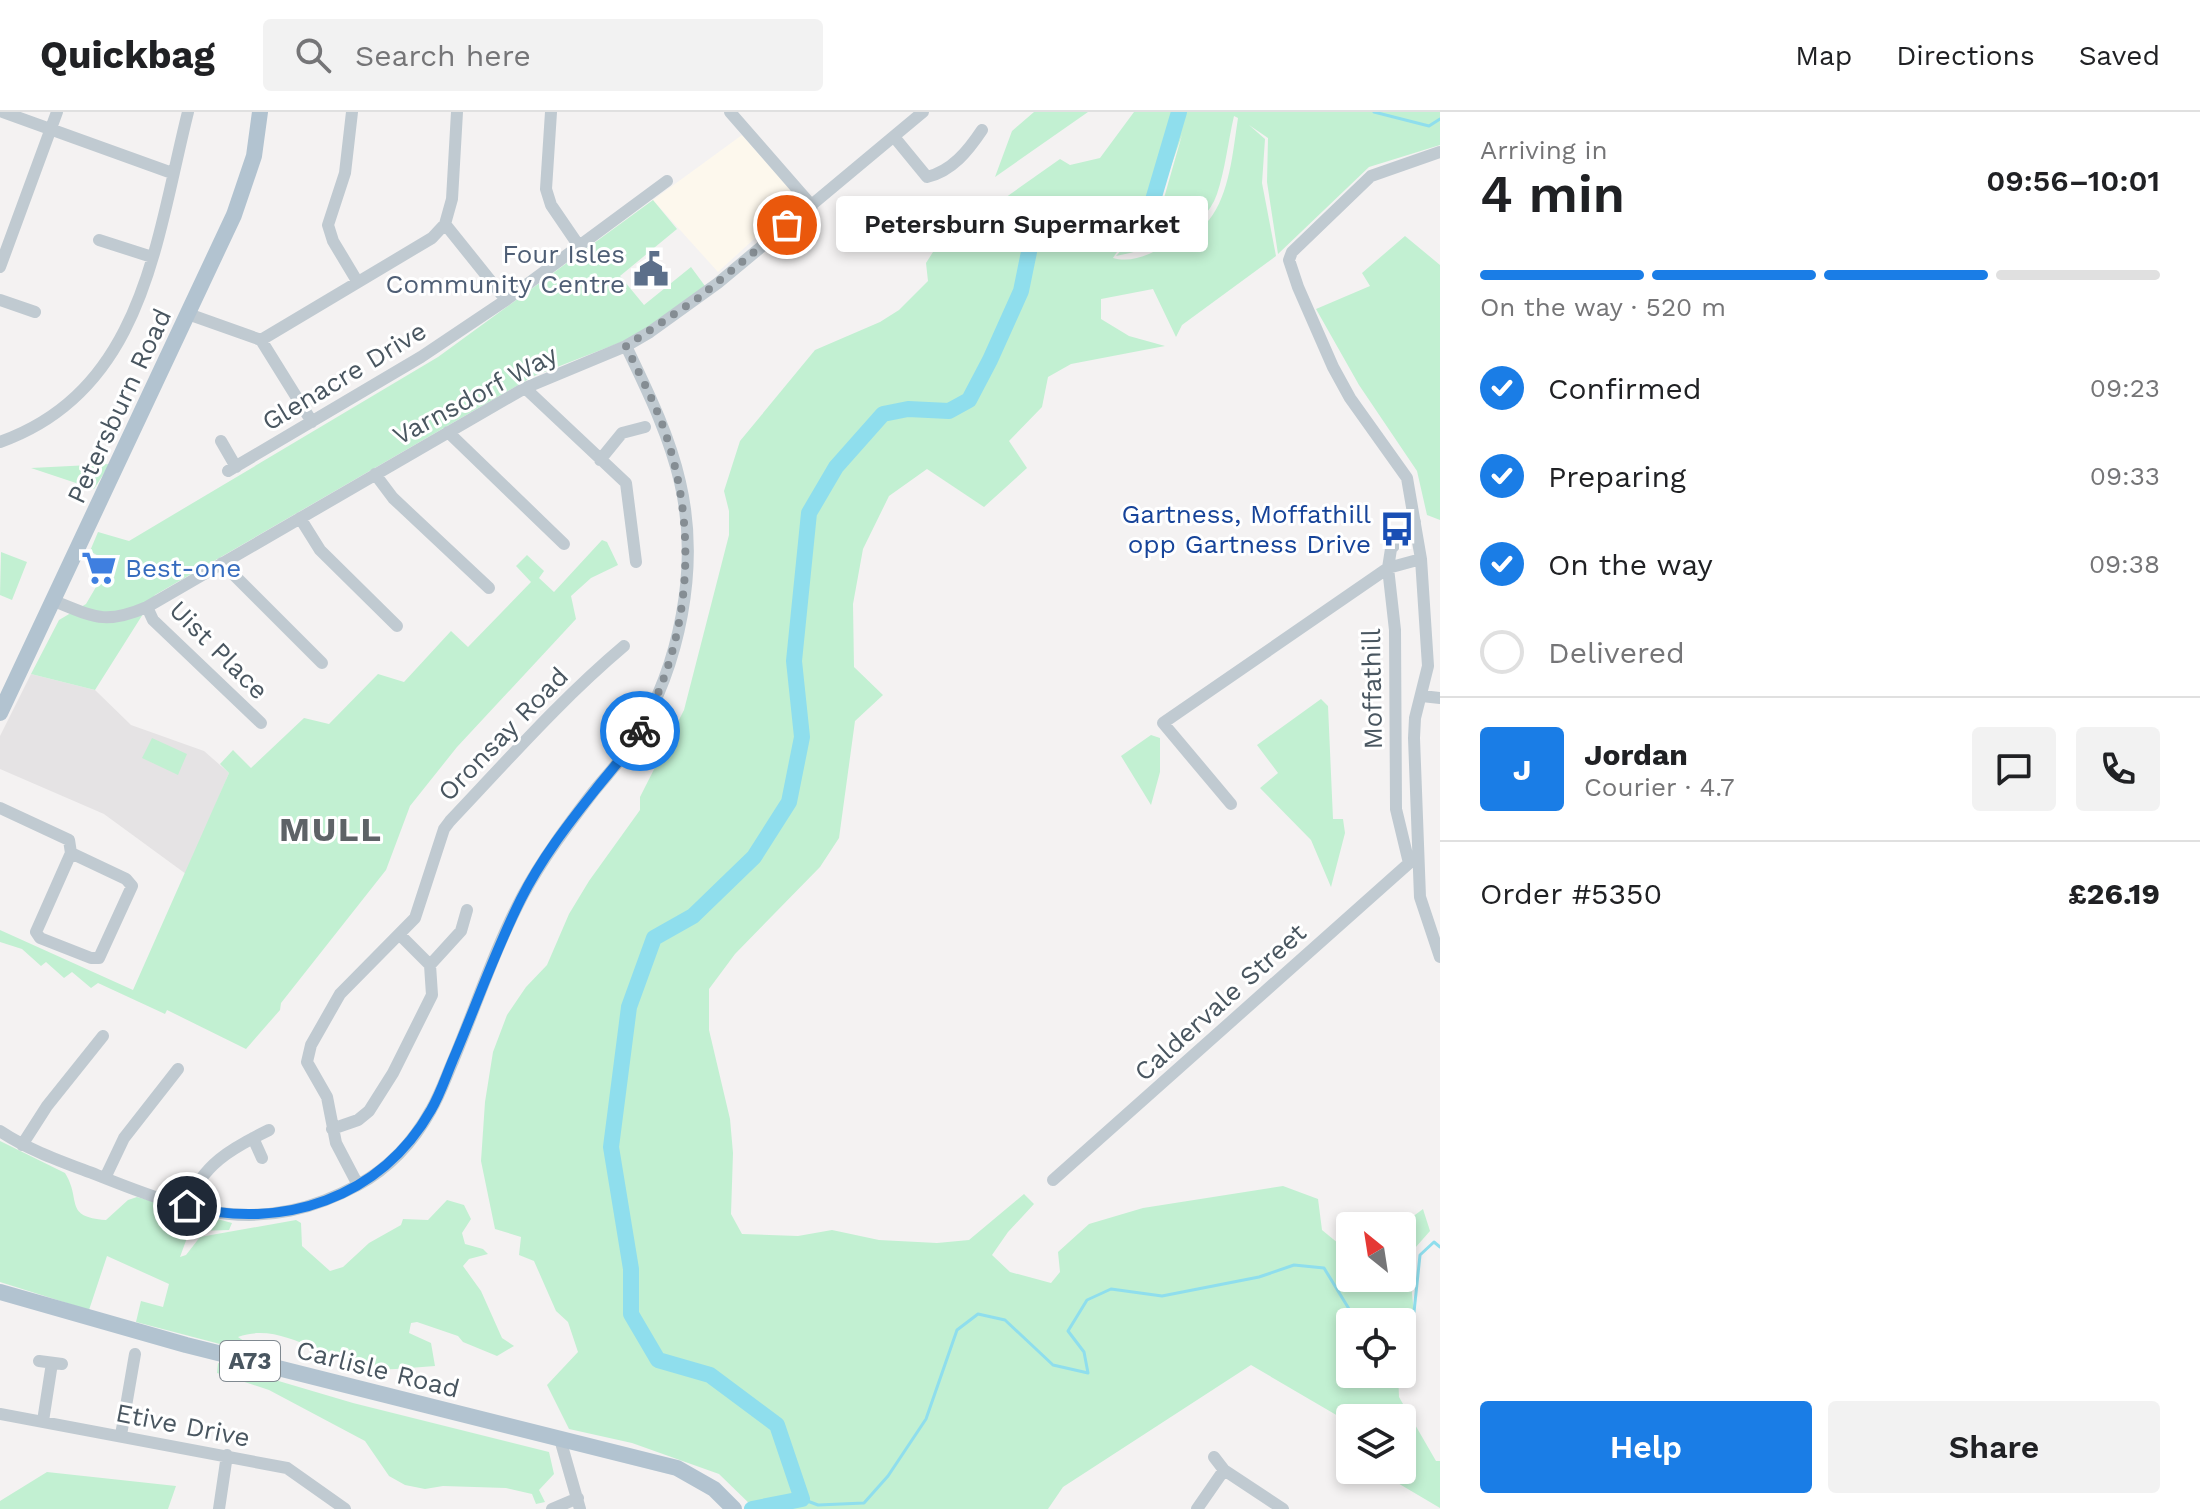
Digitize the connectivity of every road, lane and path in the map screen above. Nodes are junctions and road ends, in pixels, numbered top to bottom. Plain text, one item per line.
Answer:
1 (3, 112) edge
2 (57, 112) edge
3 (188, 112) edge
4 (260, 112) edge
5 (352, 112) edge
6 (457, 112) edge
7 (551, 112) edge
8 (730, 112) edge
9 (923, 112) edge
10 (51, 129) junction
11 (982, 130) dead end
12 (895, 138) junction
13 (1440, 152) edge
14 (172, 173) junction
15 (667, 181) dead end
16 (812, 206) junction
17 (445, 224) junction
18 (99, 240) dead end
19 (579, 246) junction
20 (152, 257) junction
21 (0, 267) edge
22 (357, 281) junction
23 (0, 300) edge
24 (506, 300) junction
25 (35, 312) dead end
26 (188, 314) junction
27 (261, 340) junction
28 (626, 346) junction
29 (525, 388) junction
30 (312, 422) junction
31 (645, 427) dead end
32 (448, 432) junction
33 (221, 441) dead end
34 (0, 442) edge
35 (600, 460) junction
36 (375, 474) junction
37 (300, 518) junction
38 (1415, 522) junction
39 (564, 544) dead end
40 (1421, 559) junction
41 (636, 562) dead end
42 (222, 563) junction
43 (1388, 568) junction
44 (489, 588) dead end
45 (54, 601) junction
46 (147, 607) junction
47 (397, 626) dead end
48 (624, 646) dead end
49 (322, 663) dead end
50 (1422, 696) junction
51 (1440, 698) edge
52 (0, 713) edge
53 (261, 723) dead end
54 (1231, 804) dead end
55 (0, 808) edge
56 (71, 853) junction
57 (1412, 860) junction
58 (467, 910) dead end
59 (461, 929) junction
60 (400, 935) junction
61 (476, 935) dead end
62 (1440, 957) edge
63 (430, 965) junction
64 (103, 1036) dead end
65 (178, 1069) dead end
66 (332, 1129) junction
67 (269, 1130) dead end
68 (0, 1131) edge
69 (253, 1138) junction
70 (22, 1145) junction
71 (262, 1158) dead end
72 (105, 1178) junction
73 (1053, 1180) dead end
74 (358, 1185) junction
75 (187, 1206) junction
76 (0, 1292) edge
77 (135, 1354) dead end
78 (51, 1363) dead end
79 (0, 1414) edge
80 (43, 1421) junction
81 (121, 1435) junction
82 (560, 1439) junction
83 (227, 1455) junction
84 (1214, 1457) dead end
85 (1224, 1470) junction
86 (579, 1503) edge
87 (219, 1509) edge
88 (345, 1509) edge
89 (552, 1509) edge
90 (734, 1509) edge
91 (1197, 1509) edge
92 (1283, 1509) edge

1 - 10 street
2 - 10 street
3 - 14 street
4 - 26 main road, Petersburn Road
5 - 22 street
6 - 17 street
7 - 19 street
8 - 16 street
9 - 12 street, Varnsdorf Way
10 - 14 street
10 - 21 street
11 - 12 street
12 - 16 street, Varnsdorf Way
13 - 38 street
14 - 20 street
15 - 19 street, Glenacre Drive
16 - 28 street, Varnsdorf Way
17 - 22 street
17 - 24 street
18 - 20 street
19 - 24 street, Glenacre Drive
20 - 34 street
22 - 27 street
23 - 25 street
24 - 30 street, Glenacre Drive
26 - 27 street
26 - 45 main road, Petersburn Road
27 - 30 street
28 - 29 street, Varnsdorf Way
28 - 74 street
29 - 32 street, Varnsdorf Way
29 - 35 street
30 - 33 street, Glenacre Drive
31 - 35 street
32 - 36 street, Varnsdorf Way
32 - 39 street
35 - 41 street
36 - 37 street, Varnsdorf Way
36 - 44 street
37 - 42 street, Varnsdorf Way
37 - 47 street
38 - 40 street
38 - 43 street
40 - 43 street
40 - 50 street
42 - 46 street, Varnsdorf Way
42 - 49 street
43 - 54 street
43 - 57 street, Moffathill
45 - 46 street, Varnsdorf Way
45 - 52 main road, Petersburn Road
46 - 53 street, Uist Place
48 - 60 street, Oronsay Road
50 - 51 street
50 - 57 street
55 - 56 street
56 - 56 street
57 - 62 street
57 - 73 street, Caldervale Street
58 - 59 street
59 - 61 street
59 - 63 street
60 - 63 street
60 - 66 street, Oronsay Road
63 - 66 street
64 - 70 street
65 - 72 street
66 - 74 street
67 - 69 street
68 - 70 street
69 - 71 street
69 - 75 street
70 - 72 street
72 - 75 street
74 - 75 street
76 - 82 main road, Carlisle Road / A73
77 - 81 street
78 - 80 street
79 - 80 street, Etive Drive
80 - 81 street, Etive Drive
81 - 83 street, Etive Drive
82 - 86 street
82 - 90 main road, Carlisle Road / A73
83 - 87 street
83 - 88 street, Etive Drive
84 - 85 street
85 - 91 street
85 - 92 street
86 - 89 street

